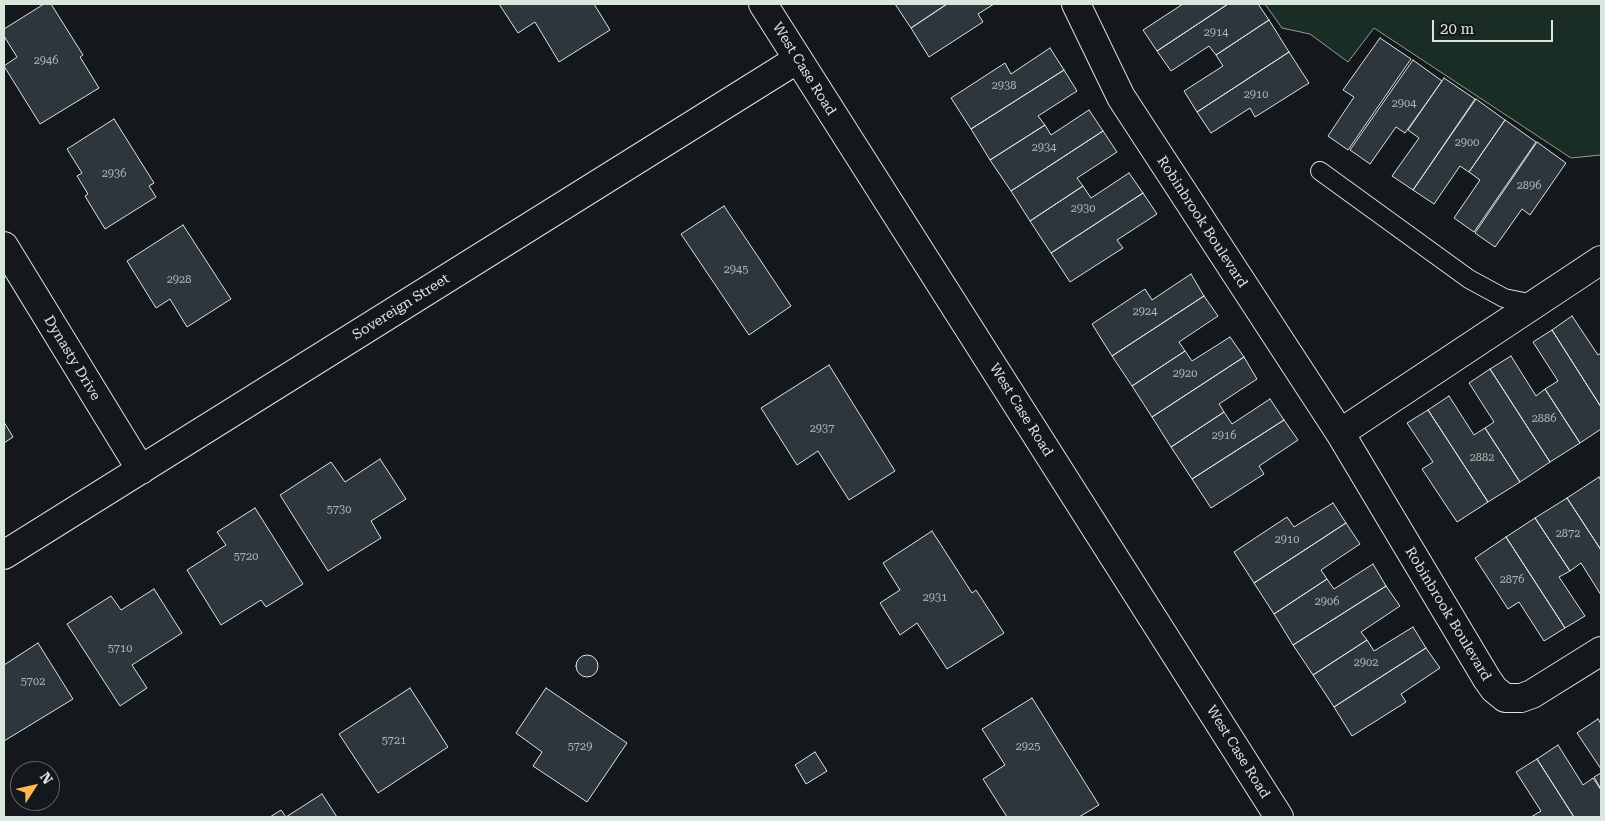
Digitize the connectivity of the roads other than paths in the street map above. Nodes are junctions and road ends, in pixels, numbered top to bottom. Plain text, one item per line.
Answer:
1 (762, 4) edge
2 (1076, 4) edge
3 (798, 59) junction
4 (1320, 171) dead end
5 (4, 246) edge
6 (1601, 260) edge
7 (1534, 304) junction
8 (1340, 433) junction
9 (141, 470) junction
10 (4, 555) edge
11 (1601, 651) edge
12 (1279, 817) edge

1 - 3 street, West Case Road
2 - 8 street, Robinbrook Boulevard
3 - 9 street, Sovereign Street
3 - 12 street, West Case Road
4 - 7 lane
5 - 9 street, Dynasty Drive
6 - 7 street
7 - 8 street
8 - 11 street, Robinbrook Boulevard
9 - 10 street, Sovereign Street

